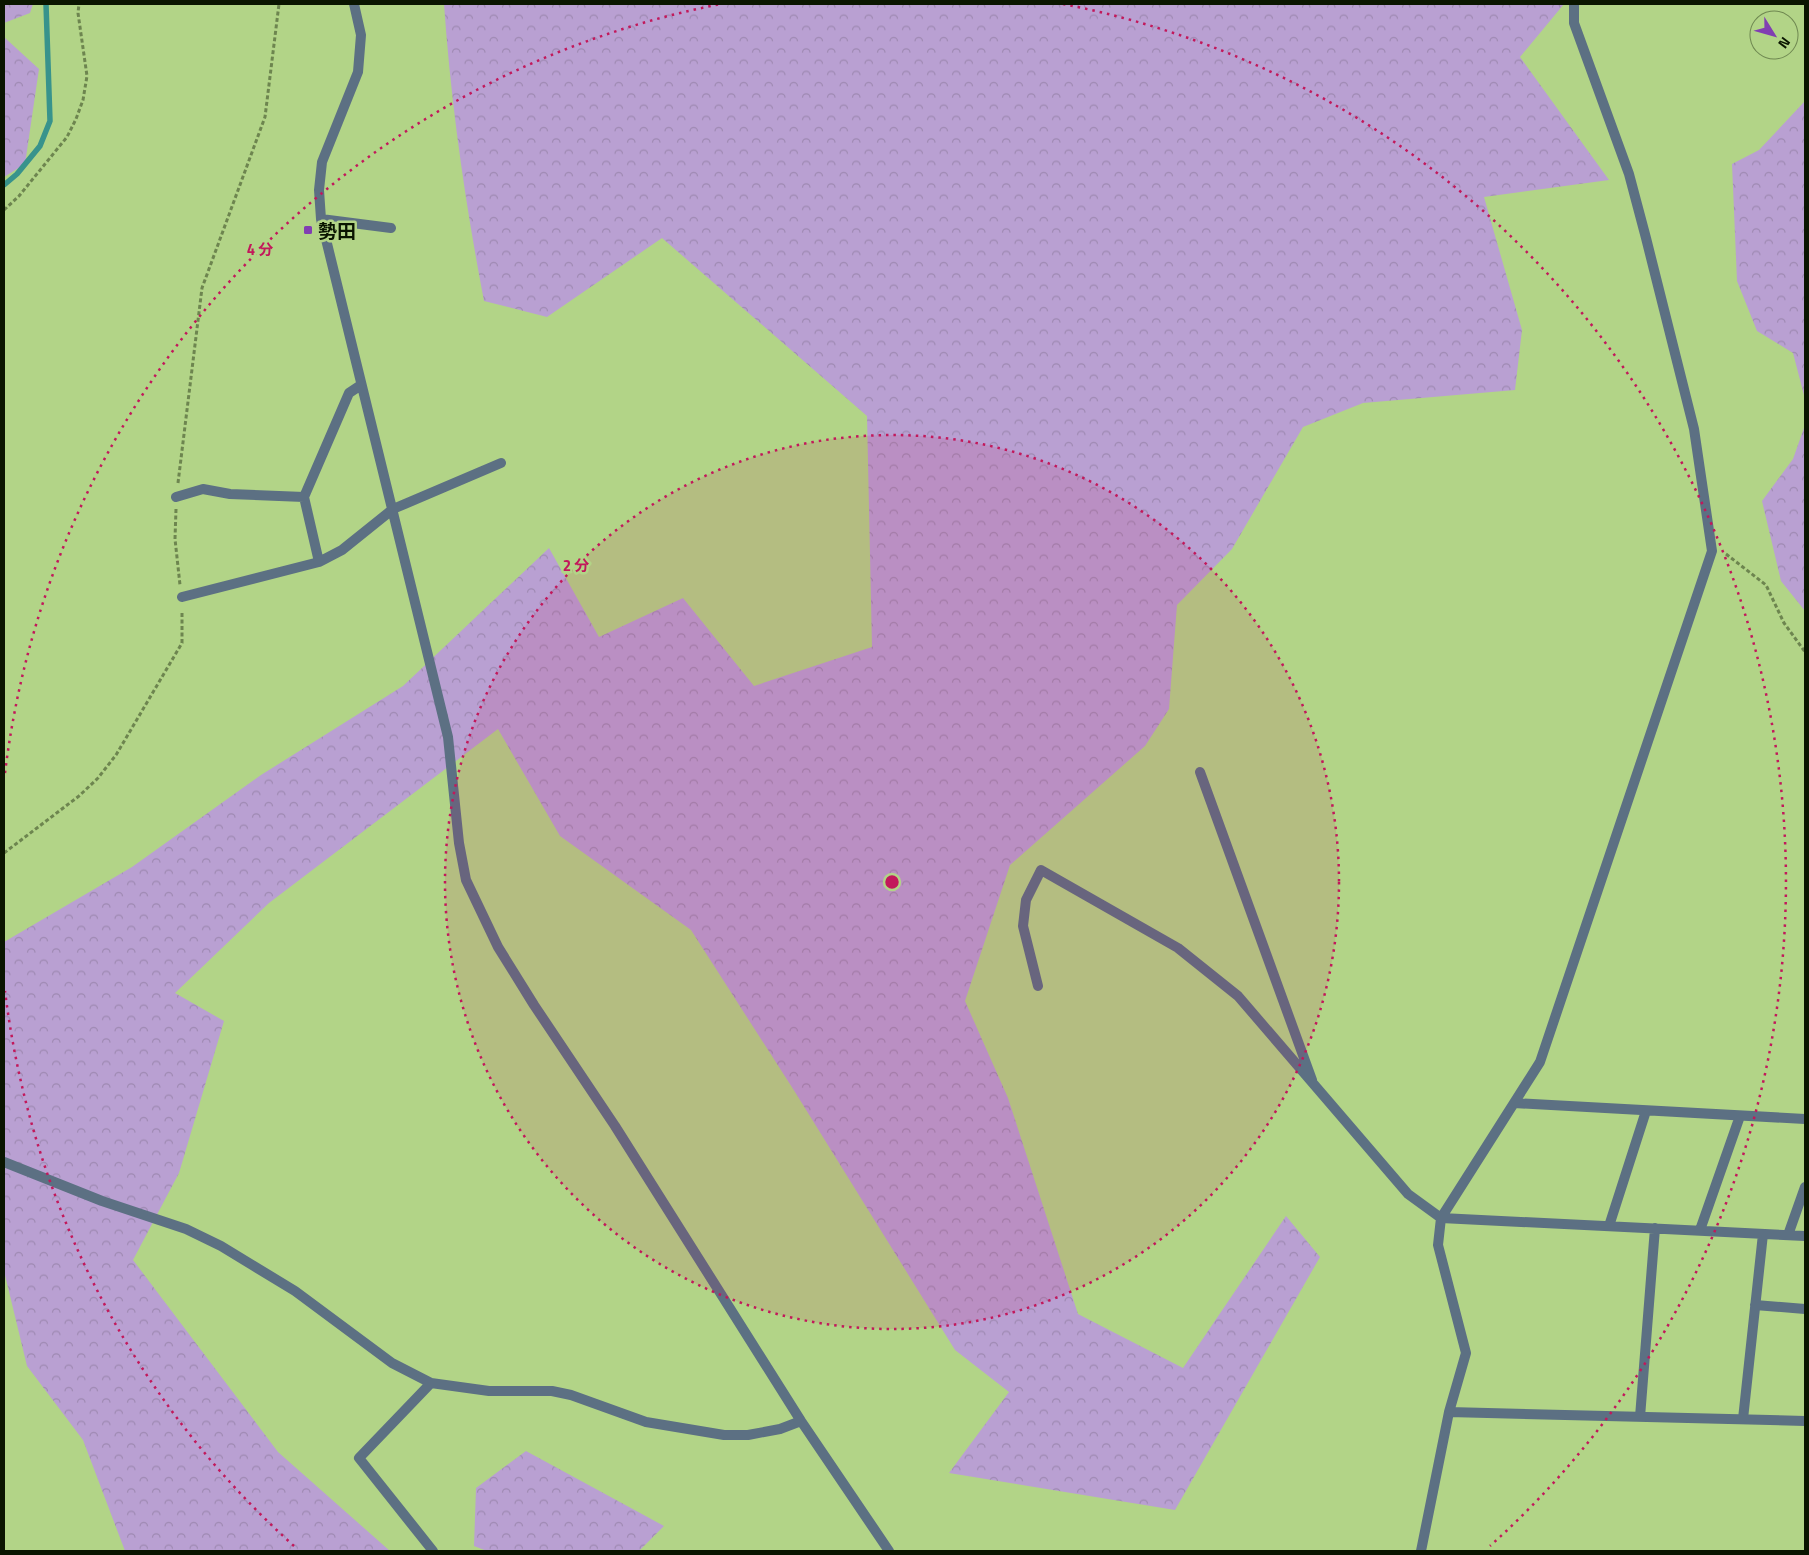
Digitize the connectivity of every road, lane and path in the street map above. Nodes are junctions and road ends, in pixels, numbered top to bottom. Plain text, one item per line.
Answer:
1 (79, 4) edge
2 (279, 4) edge
3 (354, 4) edge
4 (1574, 4) edge
5 (4, 210) edge
6 (321, 219) junction
7 (391, 228) dead end
8 (361, 385) junction
9 (501, 463) dead end
10 (176, 497) junction
11 (304, 497) junction
12 (393, 508) junction
13 (1712, 551) junction
14 (320, 562) junction
15 (182, 597) junction
16 (1805, 652) edge
17 (1200, 772) dead end
18 (4, 853) edge
19 (1038, 986) dead end
20 (1314, 1085) junction
21 (1514, 1103) junction
22 (1646, 1111) junction
23 (1740, 1116) junction
24 (1805, 1120) edge
25 (4, 1162) edge
26 (1805, 1187) edge
27 (1441, 1218) junction
28 (1609, 1226) junction
29 (1655, 1228) junction
30 (1700, 1230) junction
31 (1763, 1234) junction
32 (1788, 1235) junction
33 (1805, 1236) edge
34 (1755, 1305) junction
35 (1805, 1308) edge
36 (431, 1382) junction
37 (1449, 1412) junction
38 (1640, 1417) junction
39 (1743, 1419) junction
40 (802, 1421) junction
41 (1805, 1421) edge
42 (433, 1551) edge
43 (889, 1551) edge
44 (1421, 1551) edge

1 - 5 path
2 - 10 path
3 - 6 street
4 - 13 street
6 - 7 street
6 - 8 street
8 - 11 street
8 - 12 street
9 - 12 street
10 - 11 street
10 - 15 path
11 - 14 street
12 - 14 street
12 - 40 street
13 - 16 path
13 - 21 street
14 - 15 street
15 - 18 path
17 - 20 street
19 - 20 street
20 - 27 street
21 - 22 street
21 - 27 street
22 - 23 street
22 - 28 street
23 - 24 street
23 - 30 street
25 - 36 street
26 - 32 street
27 - 28 street
27 - 37 street
28 - 29 street
29 - 30 street
29 - 38 street
30 - 31 street
31 - 32 street
31 - 34 street
32 - 33 street
34 - 35 street
34 - 39 street
36 - 40 street
36 - 42 street
37 - 38 street
37 - 44 street
38 - 39 street
39 - 41 street
40 - 43 street

